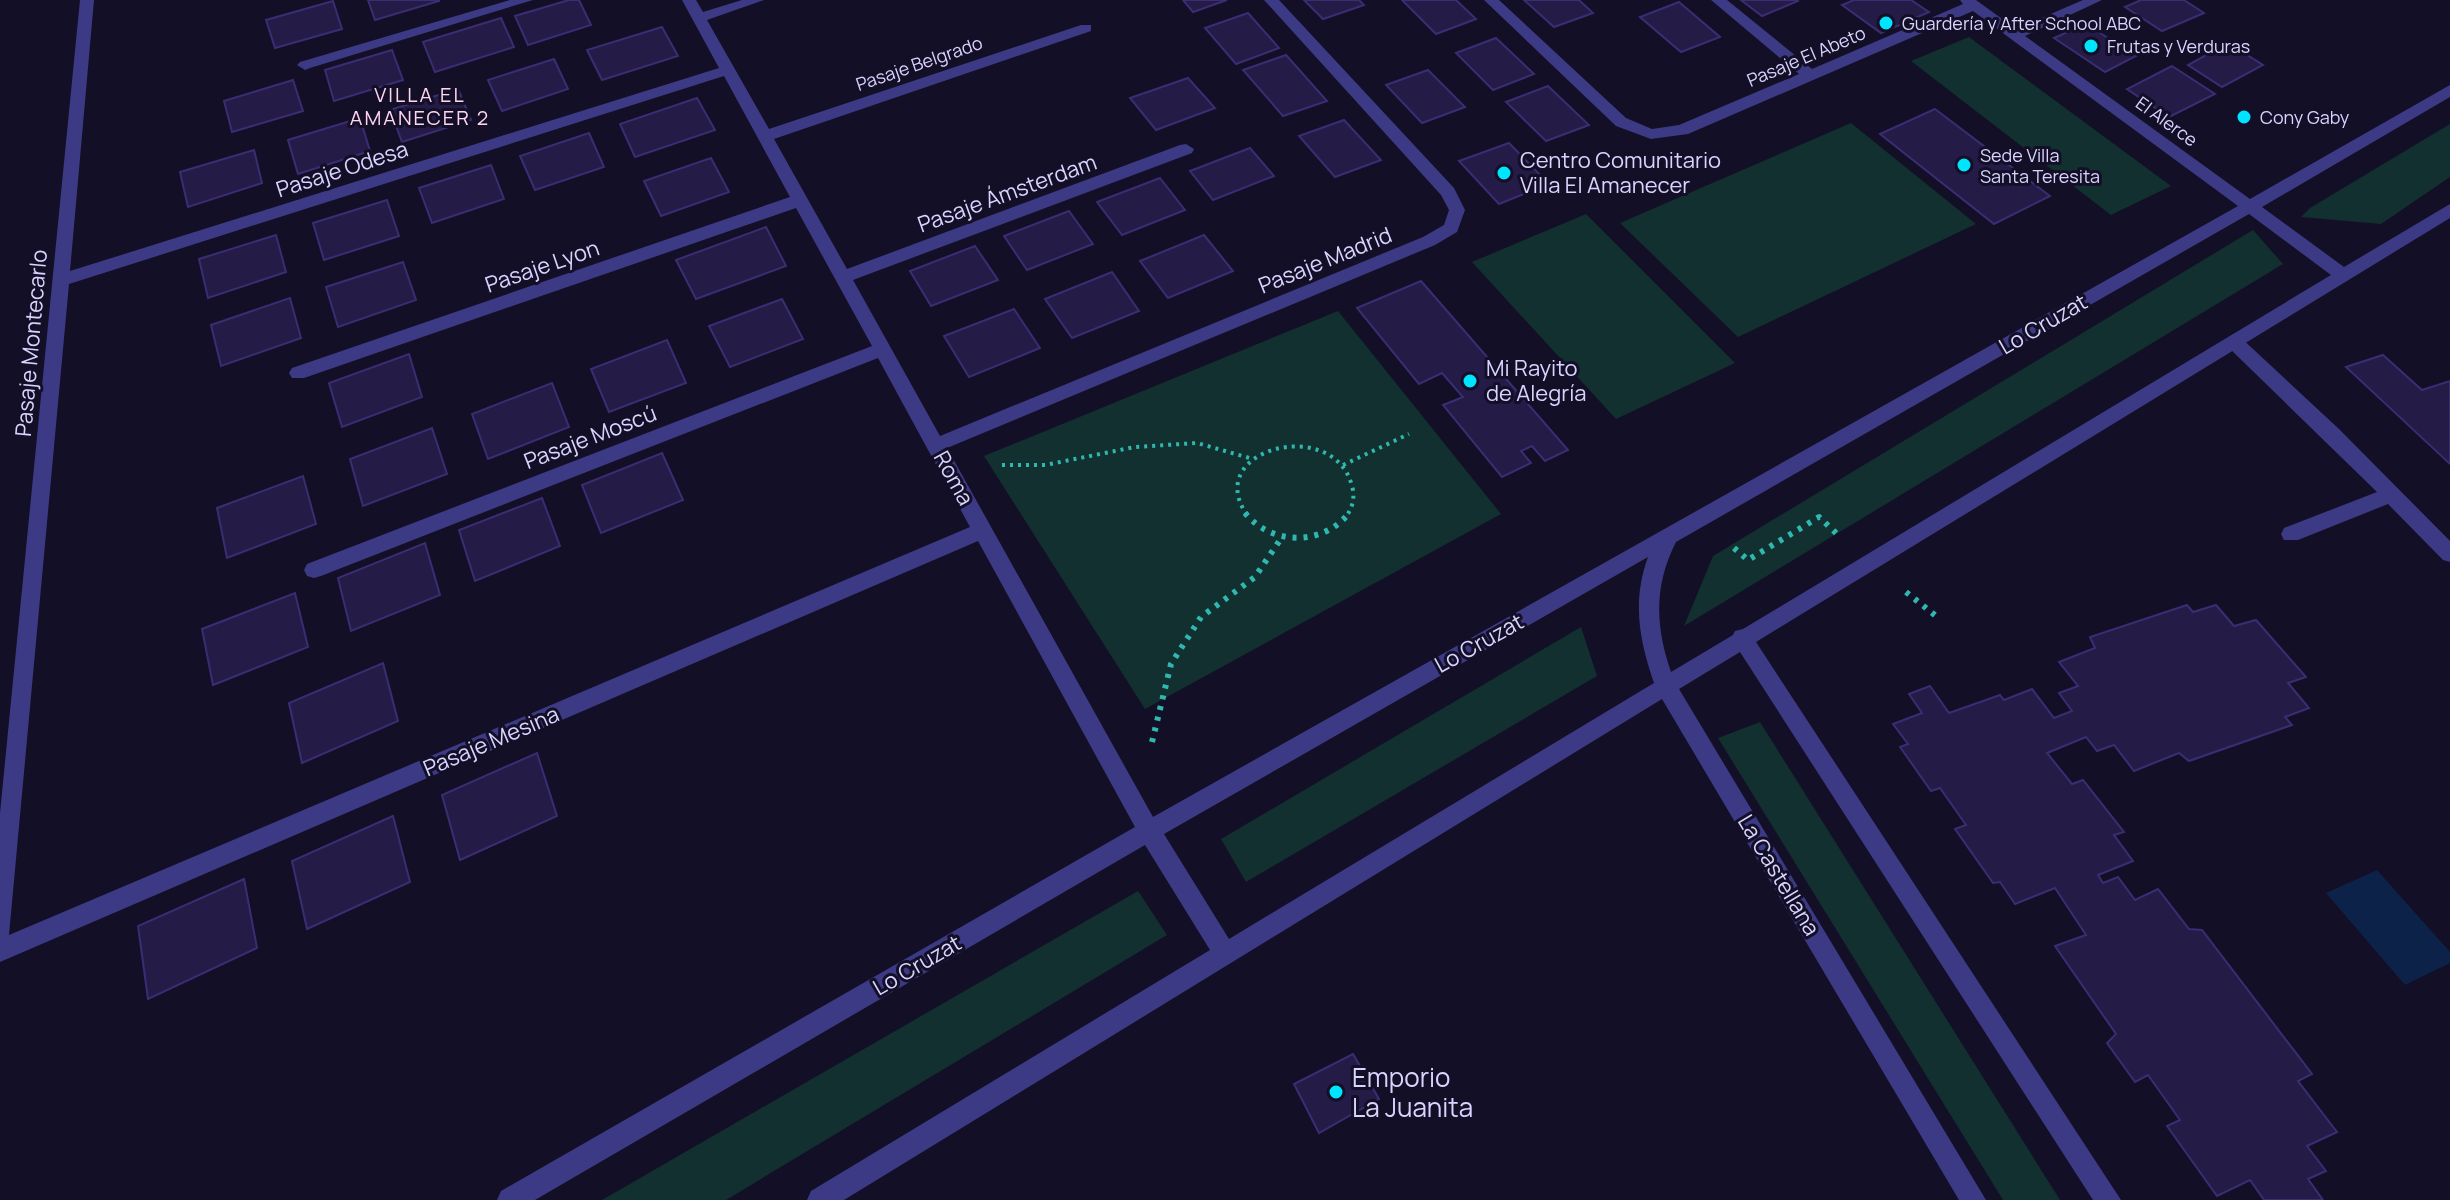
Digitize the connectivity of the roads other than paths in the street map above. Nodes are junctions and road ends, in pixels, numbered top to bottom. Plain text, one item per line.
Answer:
1 (526, 0) edge
2 (689, 0) edge
3 (757, 0) edge
4 (1271, 0) edge
5 (1491, 0) edge
6 (1718, 0) edge
7 (2095, 0) edge
8 (92, 1) edge
9 (1971, 3) edge
10 (699, 18) junction
11 (1086, 28) dead end
12 (2014, 35) junction
13 (305, 65) dead end
14 (728, 70) junction
15 (1811, 76) junction
16 (2450, 90) edge
17 (765, 136) junction
18 (1186, 149) dead end
19 (800, 200) junction
20 (2251, 206) junction
21 (2450, 210) edge
22 (2343, 275) junction
23 (842, 277) junction
24 (61, 280) junction
25 (2233, 341) junction
26 (883, 349) junction
27 (298, 373) dead end
28 (936, 445) junction
29 (2390, 495) junction
30 (983, 530) junction
31 (2291, 534) dead end
32 (1670, 535) junction
33 (2450, 554) edge
34 (314, 570) dead end
35 (1742, 637) junction
36 (1665, 685) junction
37 (1149, 831) junction
38 (0, 930) edge
39 (0, 951) edge
40 (1225, 953) junction
41 (510, 1200) edge
42 (820, 1200) edge
43 (1973, 1200) edge
44 (2108, 1200) edge

1 - 13 street
2 - 10 street, Roma
3 - 10 street
4 - 28 street, Pasaje Madrid
5 - 15 street, Pasaje El Abeto
6 - 15 street
7 - 12 street
8 - 24 street, Pasaje Montecarlo
9 - 12 street, El Alerce
9 - 15 street, Pasaje El Abeto
10 - 14 street, Roma
11 - 17 street, Pasaje Belgrado
12 - 20 street, El Alerce
14 - 17 street, Roma
14 - 24 street, Pasaje Odesa
16 - 20 street, Lo Cruzat
17 - 19 street, Roma
18 - 23 street, Pasaje Ámsterdam
19 - 23 street, Roma
19 - 27 street, Pasaje Lyon
20 - 22 street, El Alerce
20 - 32 street, Lo Cruzat
21 - 22 street
22 - 25 street
23 - 26 street, Roma
24 - 38 street, Pasaje Montecarlo
25 - 29 street
25 - 35 street
26 - 28 street, Roma
26 - 34 street, Pasaje Moscú
28 - 30 street, Roma
29 - 31 street
29 - 33 street
30 - 37 street, Roma
30 - 39 street, Pasaje Mesina
32 - 36 street, La Castellana
32 - 37 street, Lo Cruzat
35 - 36 street
35 - 44 street
36 - 40 street
36 - 43 street, La Castellana
37 - 40 street, Roma
37 - 41 street, Lo Cruzat
40 - 42 street

